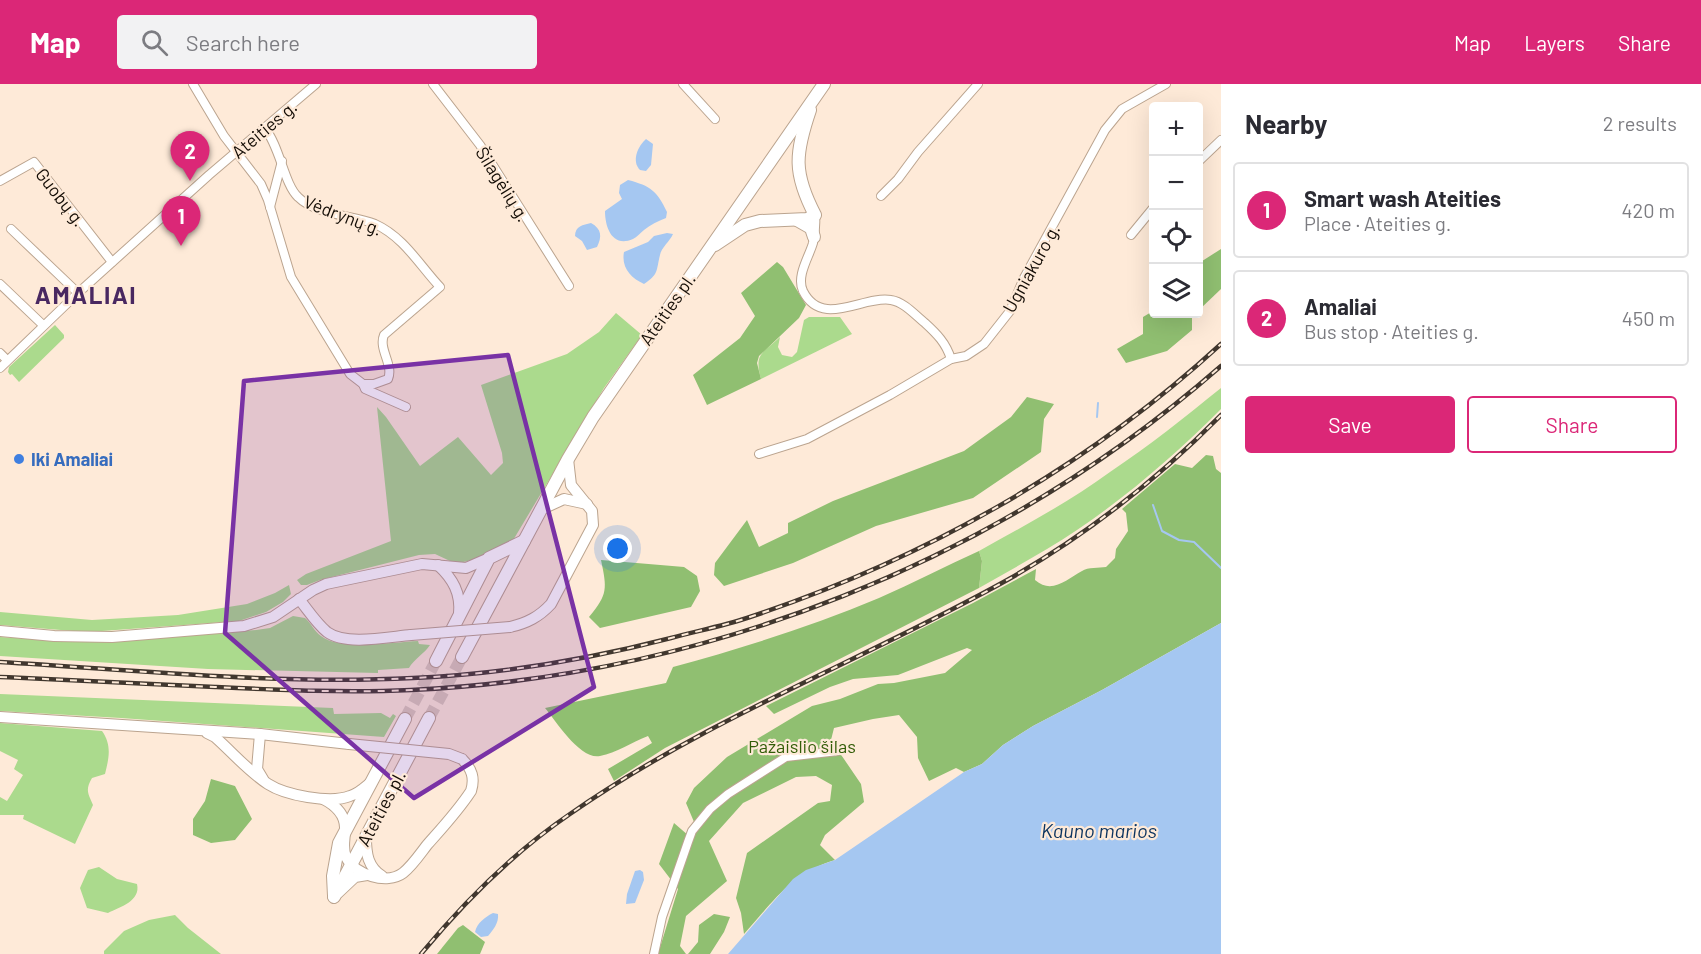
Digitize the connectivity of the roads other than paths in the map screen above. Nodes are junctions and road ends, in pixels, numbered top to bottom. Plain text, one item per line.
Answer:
1 (193, 84) edge
2 (316, 84) edge
3 (433, 84) edge
4 (683, 84) edge
5 (824, 84) edge
6 (978, 84) edge
7 (1166, 84) edge
8 (816, 96) junction
9 (715, 119) dead end
10 (264, 128) junction
11 (1221, 140) edge
12 (236, 152) junction
13 (1203, 157) edge
14 (282, 161) junction
15 (0, 181) edge
16 (881, 196) dead end
17 (270, 207) junction
18 (1152, 210) edge
19 (814, 215) junction
20 (796, 219) junction
21 (11, 229) dead end
22 (1131, 235) dead end
23 (814, 237) junction
24 (707, 251) junction
25 (112, 262) junction
26 (0, 284) edge
27 (569, 286) dead end
28 (78, 292) junction
29 (43, 325) junction
30 (0, 352) edge
31 (951, 359) junction
32 (8, 360) junction
33 (0, 368) edge
34 (363, 384) junction
35 (406, 407) dead end
36 (759, 454) dead end
37 (568, 459) junction
38 (588, 504) junction
39 (540, 510) junction
40 (524, 542) junction
41 (489, 558) junction
42 (438, 565) junction
43 (299, 599) junction
44 (459, 619) junction
45 (0, 632) edge
46 (462, 657) tunnel mouth
47 (436, 661) tunnel mouth
48 (0, 717) edge
49 (429, 718) tunnel mouth
50 (405, 719) tunnel mouth
51 (198, 730) junction
52 (260, 734) junction
53 (838, 751) dead end
54 (264, 782) junction
55 (372, 782) junction
56 (322, 799) junction
57 (345, 829) junction
58 (366, 836) junction
59 (351, 864) junction
60 (368, 875) junction
61 (385, 878) junction
62 (334, 897) junction
63 (654, 954) edge

1 - 12 street
2 - 10 street, Ateities g.
3 - 27 street, Šilagėlių g.
4 - 9 street
5 - 8 highway, Ateities pl.
6 - 16 street
7 - 31 street, Ugniakuro g.
8 - 19 highway
8 - 24 highway, Ateities pl.
10 - 12 street, Ateities g.
10 - 14 street, Vėdrynų g.
11 - 13 street
12 - 17 street
12 - 25 street, Ateities g.
14 - 17 street
14 - 34 street, Vėdrynų g.
15 - 25 street, Guobų g.
17 - 34 street
18 - 22 street
19 - 20 highway
19 - 23 street
20 - 23 highway
20 - 24 highway
21 - 28 street
23 - 31 street
24 - 37 highway, Ateities pl.
25 - 28 street, Ateities g.
26 - 29 street
28 - 29 street, Ateities g.
29 - 32 street, Ateities g.
30 - 32 street
31 - 36 street, Ugniakuro g.
32 - 33 street, Ateities g.
34 - 35 street
37 - 38 main road
37 - 39 highway, Ateities pl.
38 - 39 main road
38 - 43 main road, bridge
39 - 40 highway, Ateities pl.
40 - 41 highway
40 - 46 highway, Ateities pl.
41 - 42 main road
41 - 44 highway
42 - 43 main road
42 - 44 main road
43 - 45 main road
44 - 47 highway
48 - 51 main road
49 - 58 highway, Ateities pl.
50 - 55 highway, Ateities pl.
51 - 52 main road
51 - 54 main road
52 - 54 main road
52 - 61 main road, bridge
53 - 63 street
54 - 56 main road
55 - 56 main road
55 - 57 highway, Ateities pl.
56 - 57 main road
57 - 59 main road
57 - 62 highway, Ateities pl.
58 - 59 highway, Ateities pl.
58 - 61 main road
59 - 60 main road
59 - 62 highway, Ateities pl.
60 - 61 main road
60 - 62 main road

